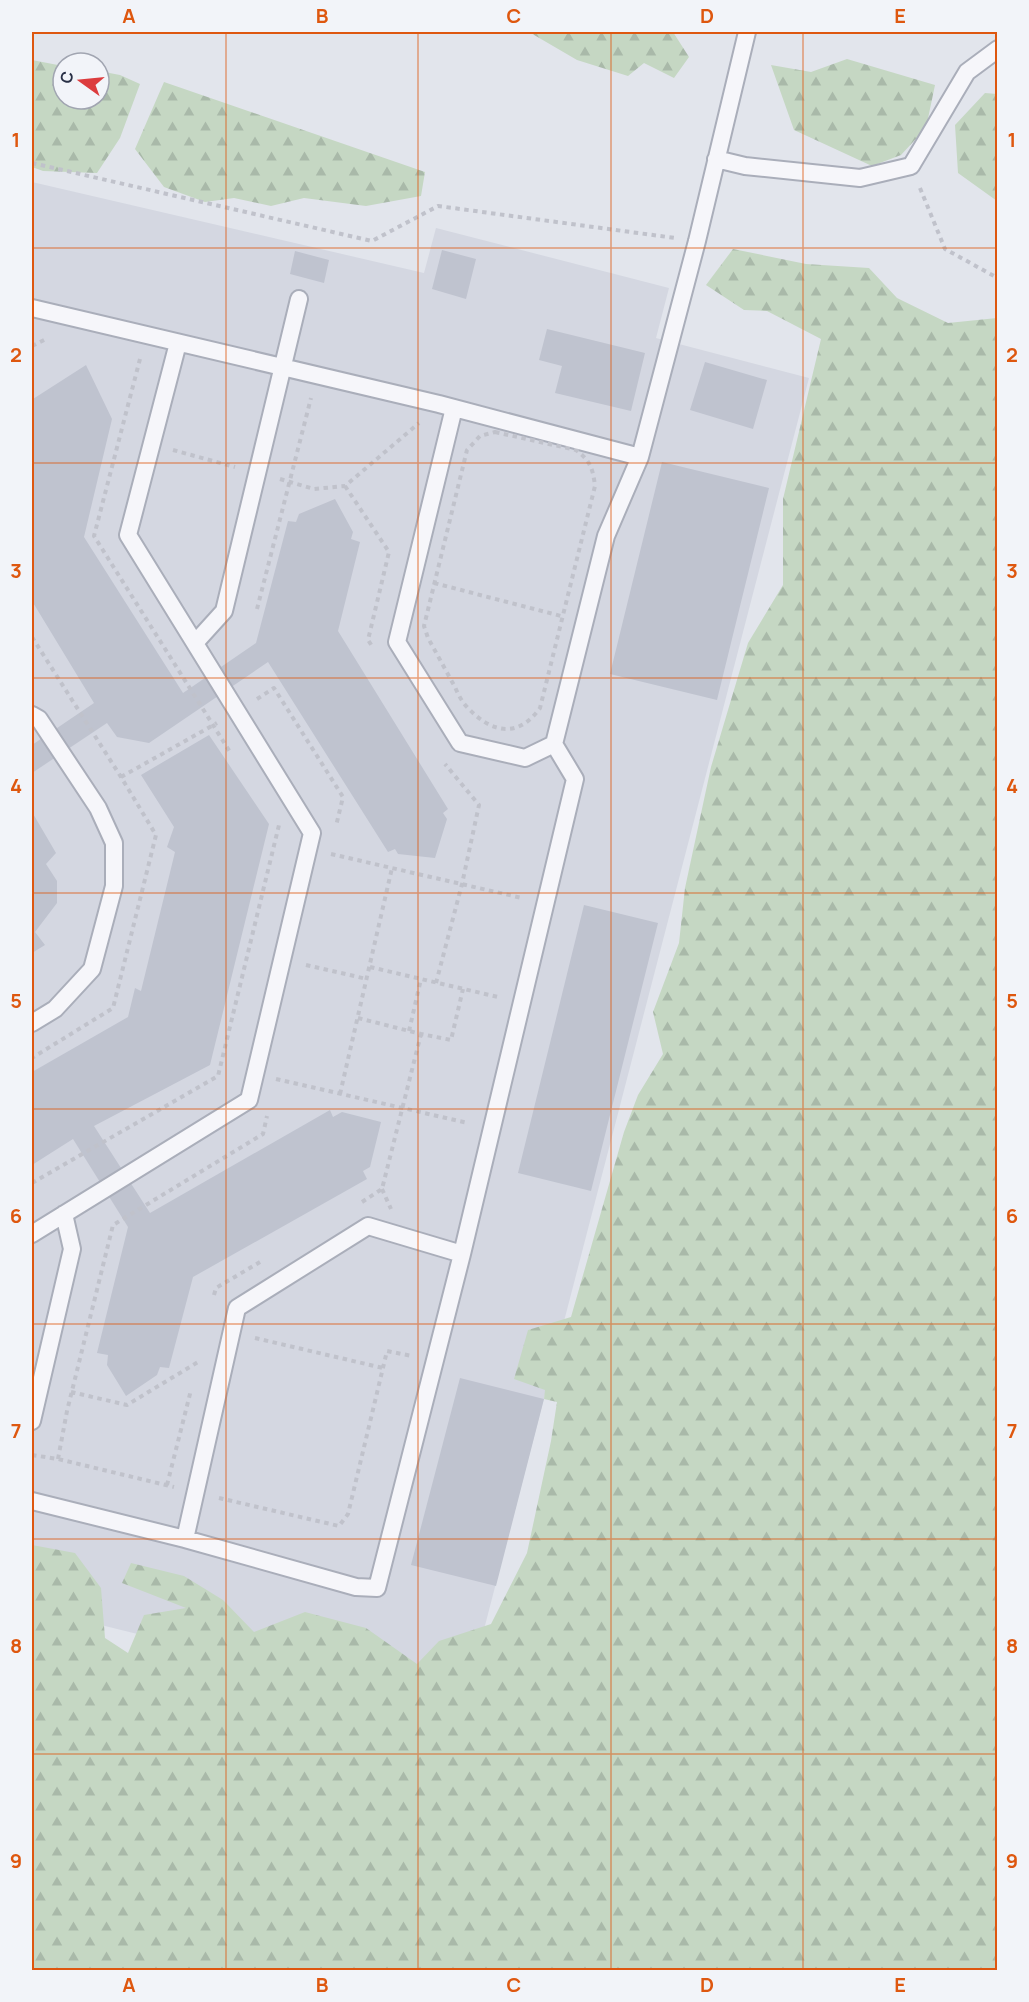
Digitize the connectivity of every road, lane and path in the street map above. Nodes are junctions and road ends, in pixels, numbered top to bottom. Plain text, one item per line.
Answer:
1 (747, 32) edge
2 (998, 49) edge
3 (716, 159) junction
4 (32, 163) edge
5 (911, 166) junction
6 (697, 241) junction
7 (998, 277) edge
8 (299, 299) dead end
9 (32, 308) edge
10 (178, 343) junction
11 (283, 368) junction
12 (317, 395) dead end
13 (454, 408) junction
14 (415, 416) dead end
15 (640, 457) junction
16 (345, 486) dead end
17 (384, 570) dead end
18 (413, 577) junction
19 (434, 583) junction
20 (257, 609) dead end
21 (562, 616) junction
22 (584, 622) junction
23 (195, 643) junction
24 (237, 711) junction
25 (32, 715) edge
26 (213, 725) junction
27 (554, 744) junction
28 (231, 753) dead end
29 (442, 760) dead end
30 (121, 777) dead end
31 (273, 817) dead end
32 (335, 831) dead end
33 (332, 843) dead end
34 (392, 868) junction
35 (462, 884) junction
36 (524, 899) dead end
37 (282, 960) junction
38 (370, 967) junction
39 (367, 979) junction
40 (421, 979) junction
41 (436, 982) junction
42 (463, 989) junction
43 (501, 998) dead end
44 (358, 1018) junction
45 (32, 1023) edge
46 (409, 1032) junction
47 (279, 1068) dead end
48 (255, 1074) junction
49 (276, 1079) junction
50 (273, 1090) dead end
51 (340, 1094) junction
52 (268, 1112) dead end
53 (492, 1129) junction
54 (32, 1184) edge
55 (382, 1189) dead end
56 (401, 1211) dead end
57 (64, 1214) junction
58 (32, 1234) edge
59 (462, 1254) junction
60 (258, 1328) dead end
61 (255, 1338) junction
62 (252, 1349) dead end
63 (414, 1356) dead end
64 (198, 1362) dead end
65 (383, 1368) junction
66 (71, 1392) junction
67 (32, 1421) edge
68 (32, 1455) edge
69 (57, 1459) junction
70 (220, 1491) dead end
71 (195, 1492) junction
72 (222, 1498) junction
73 (32, 1501) edge
74 (184, 1539) junction

1 - 3 lane
2 - 5 lane
3 - 5 lane
3 - 6 lane
4 - 6 path
5 - 7 path
6 - 15 lane
8 - 11 lane
9 - 10 lane
10 - 11 lane
10 - 23 lane
11 - 13 lane
11 - 23 lane
12 - 20 path
13 - 15 lane
13 - 18 lane
14 - 16 path
15 - 22 lane
17 - 18 path
18 - 19 path
18 - 27 lane
19 - 21 path
19 - 21 path
19 - 21 path
21 - 22 path
22 - 27 lane
23 - 24 lane
24 - 26 path
24 - 32 path
24 - 37 lane
25 - 45 lane
26 - 28 path
26 - 30 path
27 - 53 lane
29 - 35 path
31 - 54 path
33 - 34 path
34 - 35 path
34 - 38 path
35 - 36 path
35 - 41 path
37 - 39 path
37 - 48 lane
38 - 39 path
38 - 40 path
39 - 44 path
40 - 41 path
40 - 46 path
41 - 42 path
42 - 43 path
42 - 46 path
44 - 46 path
44 - 51 path
47 - 49 path
48 - 49 path
48 - 57 lane
49 - 50 path
49 - 51 path
51 - 53 path
52 - 66 path
53 - 59 lane
55 - 56 path
57 - 58 lane
57 - 67 lane
59 - 71 lane
59 - 74 lane
60 - 61 path
61 - 62 path
61 - 65 path
63 - 65 path
64 - 66 path
65 - 72 path
66 - 69 path
68 - 69 path
69 - 71 path
70 - 72 path
71 - 72 path
71 - 74 lane
73 - 74 lane

